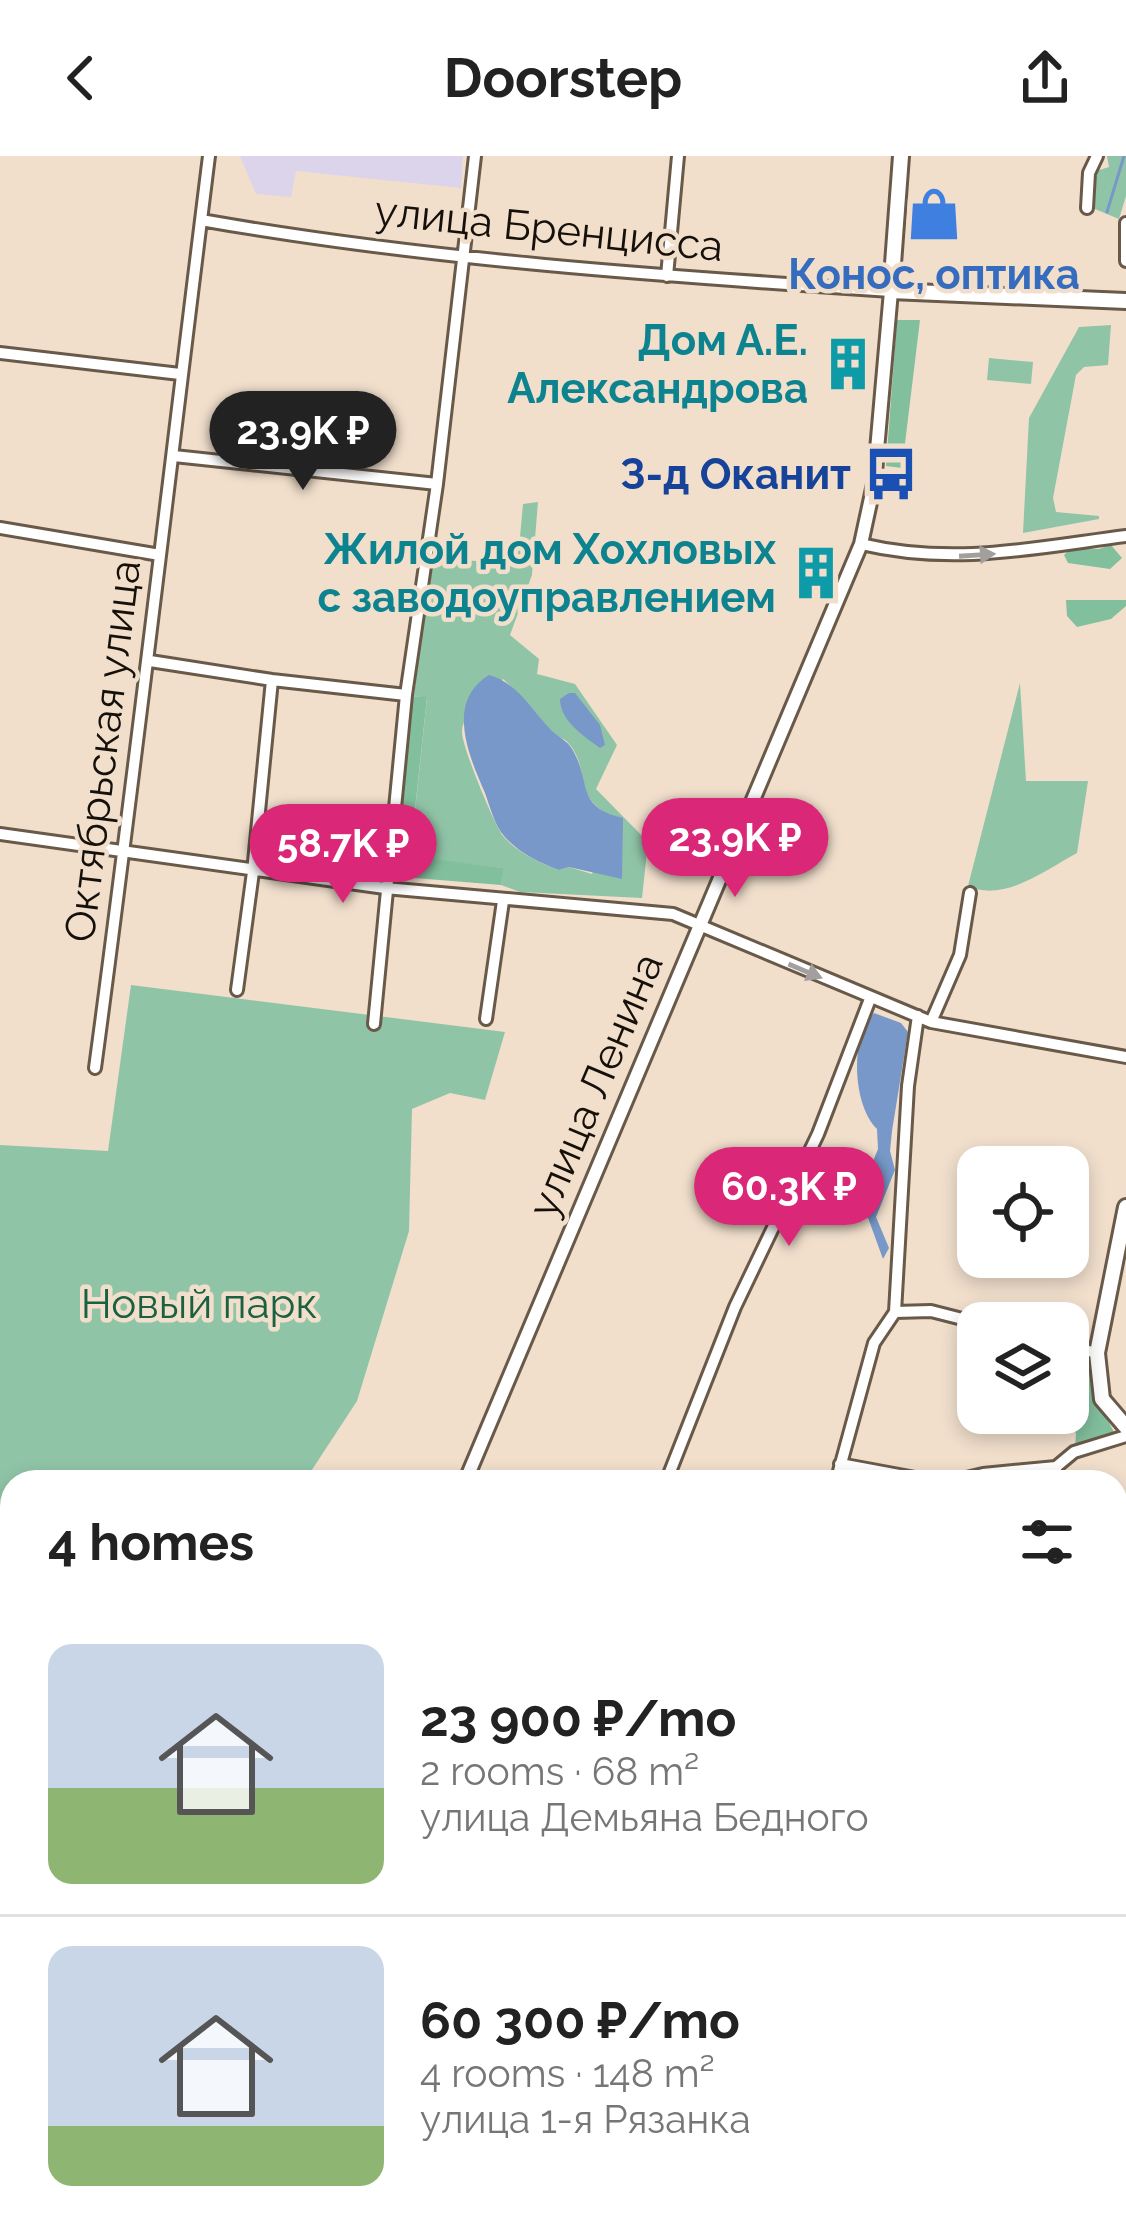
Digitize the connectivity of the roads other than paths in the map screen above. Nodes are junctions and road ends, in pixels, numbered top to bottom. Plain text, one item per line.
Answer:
1 (209, 156) edge
2 (475, 156) edge
3 (678, 156) edge
4 (901, 156) edge
5 (1097, 156) edge
6 (1088, 208) dead end
7 (201, 220) junction
8 (1126, 223) edge
9 (466, 255) junction
10 (1126, 261) edge
11 (667, 276) junction
12 (891, 291) junction
13 (1126, 301) edge
14 (0, 353) edge
15 (180, 374) junction
16 (174, 456) junction
17 (437, 484) junction
18 (0, 529) edge
19 (1126, 536) edge
20 (861, 544) junction
21 (160, 555) junction
22 (150, 661) junction
23 (272, 680) junction
24 (406, 695) junction
25 (0, 835) edge
26 (124, 850) junction
27 (254, 872) junction
28 (385, 888) junction
29 (970, 893) dead end
30 (502, 901) junction
31 (698, 923) junction
32 (237, 990) dead end
33 (870, 999) junction
34 (918, 1016) junction
35 (486, 1019) dead end
36 (931, 1022) junction
37 (374, 1024) dead end
38 (1126, 1057) edge
39 (95, 1068) dead end
40 (1126, 1207) edge
41 (895, 1312) junction
42 (957, 1318) edge
43 (1089, 1351) edge
44 (1097, 1353) junction
45 (1126, 1431) edge
46 (840, 1463) junction
47 (1056, 1467) joint
48 (470, 1470) edge
49 (671, 1470) edge
50 (839, 1470) edge
51 (876, 1470) edge
52 (1025, 1470) edge

1 - 7 street, Октябрьская улица
2 - 9 street
3 - 11 street
4 - 12 main road, улица Ленина
5 - 6 street
7 - 9 street, улица Бренцисса
7 - 15 street, Октябрьская улица
8 - 10 street
9 - 11 street, улица Бренцисса
9 - 17 street
11 - 12 street, улица Бренцисса
12 - 13 main road
12 - 20 street, улица Ленина
14 - 15 street
15 - 16 street, Октябрьская улица
16 - 17 street
16 - 21 street, Октябрьская улица
17 - 24 street
18 - 21 street
20 -> 19 street
20 - 31 street, улица Ленина
21 - 22 street, Октябрьская улица
22 - 23 street
22 - 26 street, Октябрьская улица
23 - 24 street
23 - 27 street
24 - 28 street
25 - 26 street
26 - 27 street
26 - 39 street, Октябрьская улица
27 - 28 street
27 - 32 street
28 - 30 street
28 - 37 street
29 - 36 street
30 - 31 street
30 - 35 street
31 -> 33 street
31 - 48 street, улица Ленина
33 - 34 street
33 - 49 street
34 - 36 street
34 - 41 street
36 - 38 street
40 - 44 main road
41 - 42 street
41 - 46 street
43 - 44 street
44 - 45 main road
45 - 47 street
46 - 50 street
46 - 51 street
47 - 52 street

